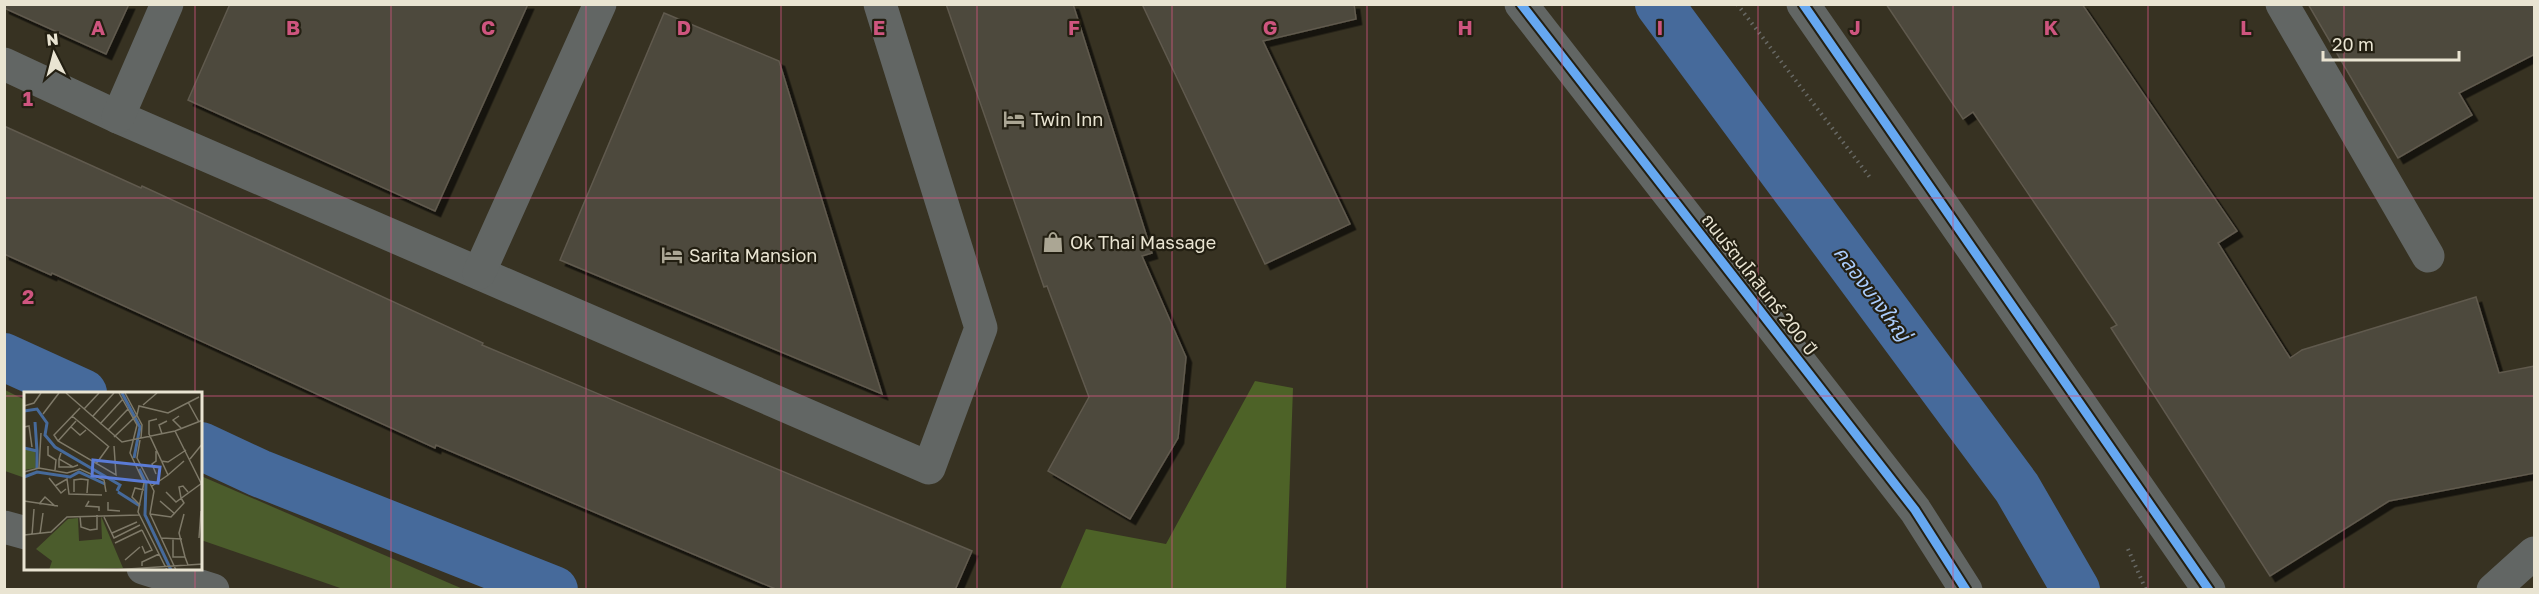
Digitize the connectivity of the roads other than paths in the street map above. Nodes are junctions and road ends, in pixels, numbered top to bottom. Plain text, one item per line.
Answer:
1 (167, 4) edge
2 (600, 4) edge
3 (880, 4) edge
4 (1521, 4) edge
5 (1803, 4) edge
6 (2282, 4) edge
7 (4, 64) edge
8 (118, 117) junction
9 (2428, 256) dead end
10 (479, 273) junction
11 (4, 527) edge
12 (24, 532) edge
13 (2535, 553) edge
14 (149, 570) edge
15 (213, 590) edge
16 (1966, 590) edge
17 (2209, 590) edge
18 (2493, 590) edge

1 - 8 street
2 - 10 street
3 - 10 street
4 - 16 street, ถนนรัตนโกสินทร์ 200 ปี
5 - 17 street
6 - 9 street
7 - 8 street
8 - 10 street
11 - 12 street
13 - 18 street
14 - 15 street

